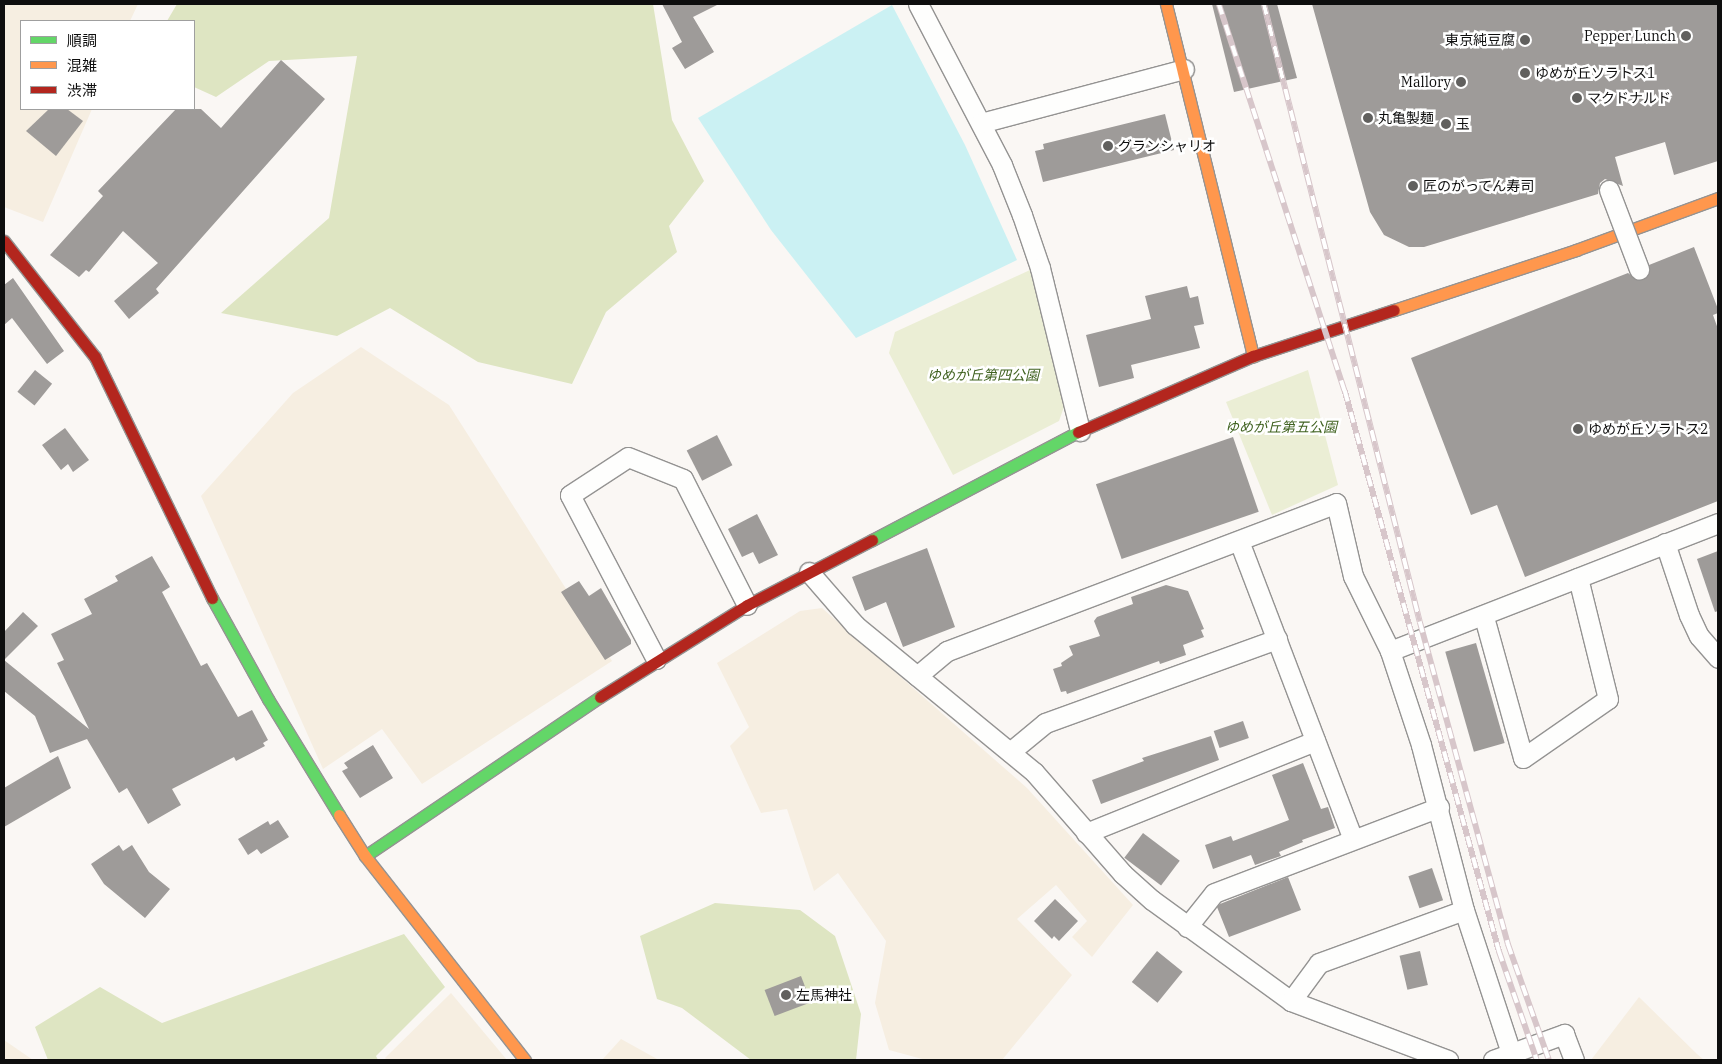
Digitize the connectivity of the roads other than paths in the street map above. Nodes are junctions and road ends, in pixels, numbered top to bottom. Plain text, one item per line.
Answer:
1 (918, 4) edge
2 (1166, 4) edge
3 (1184, 69) junction
4 (981, 123) junction
5 (1609, 190) dead end
6 (1718, 198) edge
7 (4, 241) edge
8 (1639, 269) dead end
9 (1253, 356) junction
10 (1080, 431) junction
11 (1718, 523) edge
12 (1239, 541) junction
13 (1665, 543) junction
14 (809, 572) junction
15 (1578, 578) junction
16 (747, 605) junction
17 (1484, 616) junction
18 (1277, 639) junction
19 (1390, 651) junction
20 (1718, 658) edge
21 (656, 659) junction
22 (916, 676) junction
23 (1315, 741) junction
24 (1010, 752) junction
25 (1439, 807) junction
26 (1086, 833) junction
27 (1353, 839) junction
28 (366, 856) junction
29 (1464, 910) junction
30 (1188, 927) junction
31 (1291, 1000) junction
32 (1511, 1053) junction
33 (525, 1060) edge
34 (1448, 1060) edge
35 (1493, 1060) edge
36 (1574, 1060) edge

1 - 4 street
2 - 3 street
3 - 4 street
3 - 9 street
4 - 10 street
5 - 8 street, bridge
6 - 9 street
7 - 28 street
9 - 10 street
10 - 14 street
11 - 13 street
12 - 18 street
12 - 19 street
12 - 22 street
13 - 15 street
13 - 20 street
14 - 16 street
14 - 22 street
15 - 17 street
15 - 17 street
16 - 21 street
16 - 21 street
17 - 19 street
18 - 23 street
18 - 24 street
19 - 25 street
21 - 28 street
22 - 24 street
23 - 26 street
23 - 27 street
24 - 26 street
25 - 27 street
25 - 29 street
26 - 30 street
27 - 30 street
28 - 33 street
29 - 31 street
29 - 32 street
30 - 31 street
31 - 34 street
32 - 35 street
32 - 36 street

